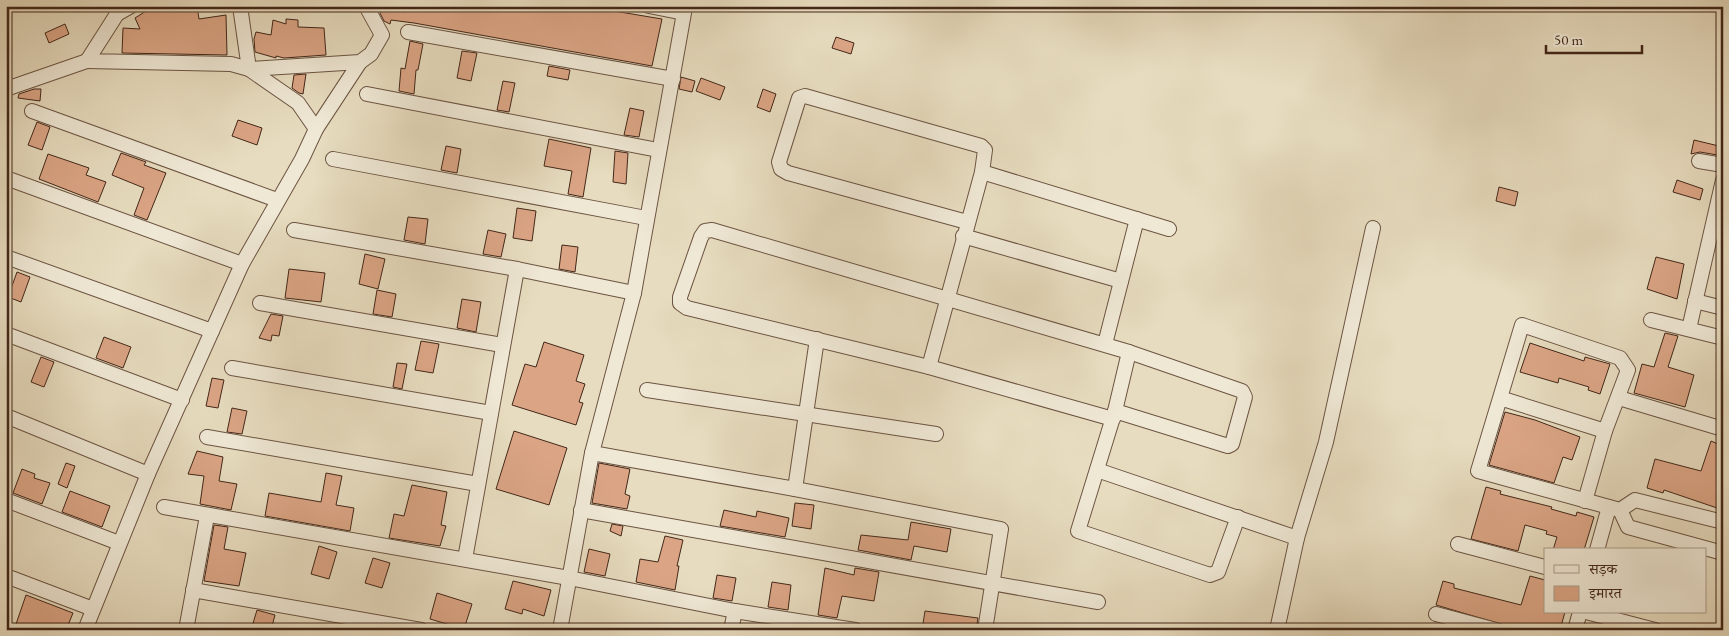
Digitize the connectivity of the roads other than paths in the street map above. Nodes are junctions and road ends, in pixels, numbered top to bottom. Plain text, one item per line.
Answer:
1 (131, 6) edge
2 (240, 6) edge
3 (366, 6) edge
4 (649, 6) edge
5 (408, 32) dead end
6 (87, 61) junction
7 (360, 62) junction
8 (249, 69) junction
9 (674, 79) junction
10 (6, 89) edge
11 (367, 94) dead end
12 (32, 111) dead end
13 (316, 130) junction
14 (658, 150) junction
15 (333, 159) dead end
16 (1699, 161) dead end
17 (1723, 165) edge
18 (982, 172) junction
19 (6, 178) edge
20 (1723, 180) edge
21 (277, 200) junction
22 (646, 218) junction
23 (1137, 219) junction
24 (967, 222) junction
25 (1373, 228) dead end
26 (1169, 229) dead end
27 (294, 230) dead end
28 (963, 236) junction
29 (6, 257) edge
30 (242, 264) junction
31 (517, 269) junction
32 (1121, 280) junction
33 (634, 294) junction
34 (947, 298) junction
35 (1695, 301) junction
36 (260, 303) dead end
37 (1723, 308) edge
38 (1650, 320) dead end
39 (1689, 330) junction
40 (212, 331) junction
41 (6, 334) edge
42 (1723, 338) edge
43 (816, 339) junction
44 (1105, 344) junction
45 (502, 345) junction
46 (1129, 352) junction
47 (929, 367) junction
48 (232, 368) dead end
49 (647, 390) dead end
50 (1500, 398) junction
51 (1619, 398) junction
52 (182, 400) junction
53 (491, 412) junction
54 (805, 414) junction
55 (1114, 415) junction
56 (6, 416) edge
57 (1723, 429) edge
58 (1605, 431) junction
59 (936, 434) dead end
60 (207, 437) dead end
61 (592, 453) junction
62 (1097, 470) junction
63 (148, 474) junction
64 (478, 484) junction
65 (795, 489) junction
66 (6, 500) edge
67 (1585, 501) junction
68 (164, 507) dead end
69 (1615, 508) junction
70 (581, 510) junction
71 (207, 516) junction
72 (1238, 517) junction
73 (1723, 522) edge
74 (1297, 538) junction
75 (120, 543) junction
76 (1458, 544) dead end
77 (1598, 548) edge
78 (1705, 548) edge
79 (1706, 548) edge
80 (1723, 553) edge
81 (465, 559) junction
82 (1544, 567) edge
83 (6, 576) edge
84 (569, 578) junction
85 (991, 585) junction
86 (193, 590) junction
87 (1098, 602) dead end
88 (93, 609) junction
89 (734, 611) junction
90 (1436, 614) dead end
91 (1579, 614) edge
92 (1594, 614) edge
93 (85, 630) edge
94 (186, 630) edge
95 (421, 630) edge
96 (560, 630) edge
97 (732, 630) edge
98 (855, 630) edge
99 (985, 630) edge
100 (1277, 630) edge
101 (1496, 630) edge
102 (1575, 630) edge
103 (1656, 630) edge

1 - 6 street
2 - 8 street
3 - 7 street
4 - 9 street
5 - 9 street
6 - 8 street
6 - 10 street
7 - 8 street
7 - 13 street
8 - 13 street
9 - 14 street
11 - 14 street
12 - 21 street
13 - 21 street
14 - 22 street
15 - 22 street
16 - 17 street
18 - 23 street
18 - 24 street
18 - 24 street
19 - 30 street
20 - 35 street
21 - 30 street
22 - 33 street
23 - 26 street
23 - 32 street
24 - 28 street
25 - 74 street
27 - 31 street
28 - 32 street
28 - 34 street
29 - 40 street
30 - 40 street
31 - 33 street
31 - 45 street
32 - 44 street
33 - 61 street
34 - 43 street
34 - 44 street
34 - 47 street
35 - 37 street
35 - 39 street
36 - 45 street
38 - 39 street
39 - 42 street
40 - 52 street
41 - 52 street
43 - 47 street
43 - 54 street
44 - 46 street
45 - 53 street
46 - 55 street
46 - 55 street
47 - 55 street
48 - 53 street
49 - 54 street
50 - 51 street
50 - 58 street
50 - 67 street
51 - 57 street
51 - 58 street
52 - 63 street
53 - 64 street
54 - 59 street
54 - 65 street
55 - 62 street
56 - 63 street
58 - 67 street
60 - 64 street
61 - 65 street
61 - 70 street
62 - 72 street
62 - 72 street
63 - 75 street
64 - 81 street
65 - 85 street
66 - 75 street
67 - 69 street
68 - 71 street
69 - 73 street
69 - 77 street
69 - 78 street
70 - 84 street
70 - 85 street
71 - 81 street
71 - 86 street
72 - 74 street
74 - 100 street
75 - 88 street
76 - 82 street
79 - 80 street
81 - 84 street
83 - 88 street
84 - 89 street
84 - 96 street
85 - 87 street
85 - 99 street
86 - 94 street
86 - 95 street
88 - 93 street
89 - 97 street
89 - 98 street
90 - 101 street
91 - 102 street
92 - 103 street

